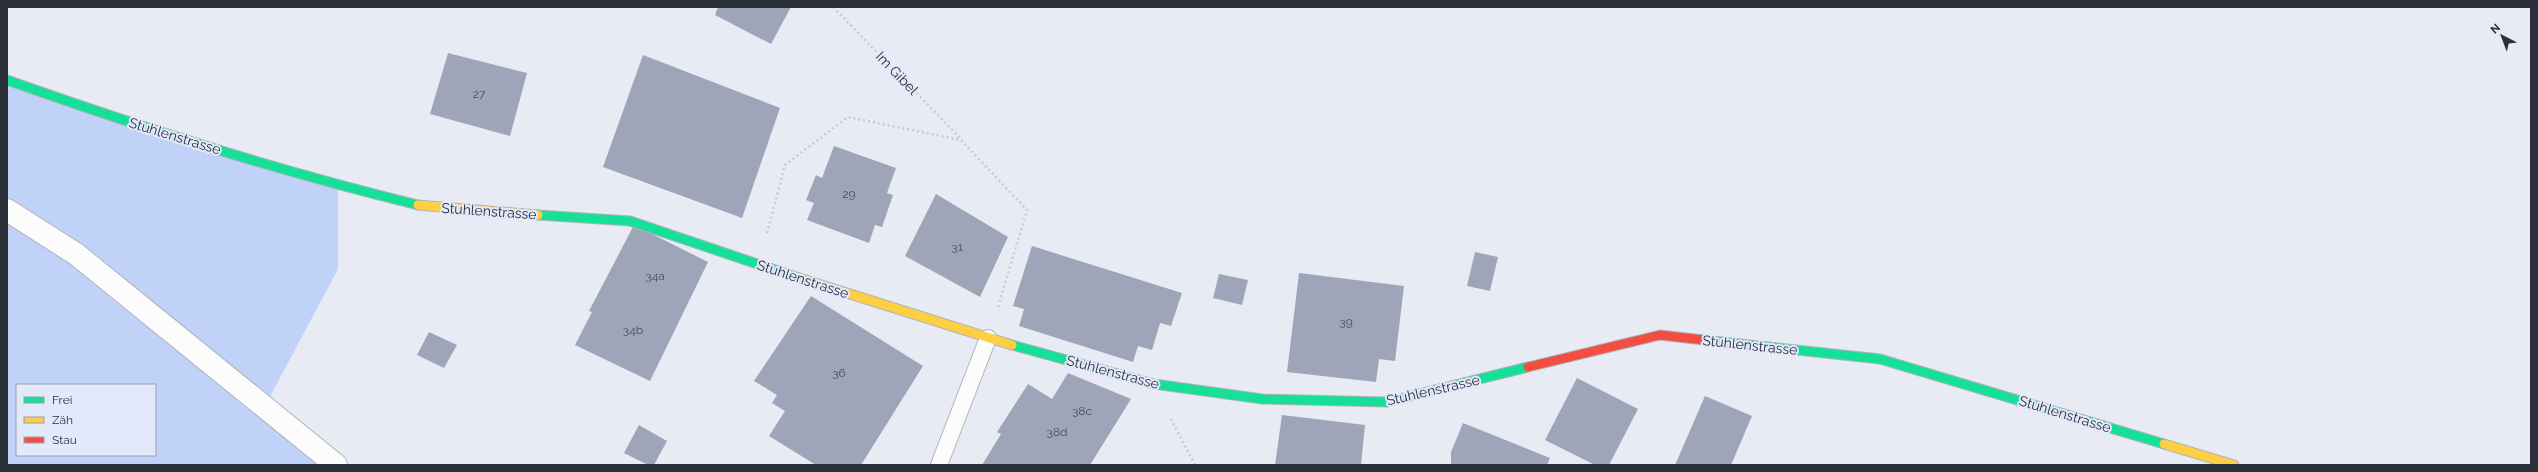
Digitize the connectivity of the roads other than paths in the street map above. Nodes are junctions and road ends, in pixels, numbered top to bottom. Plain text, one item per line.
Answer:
1 (7, 80) edge
2 (7, 210) edge
3 (988, 338) junction
4 (336, 465) edge
5 (939, 465) edge
6 (2234, 465) edge

1 - 3 street, Stuhlenstrasse
2 - 4 street
3 - 5 lane
3 - 6 street, Stuhlenstrasse

